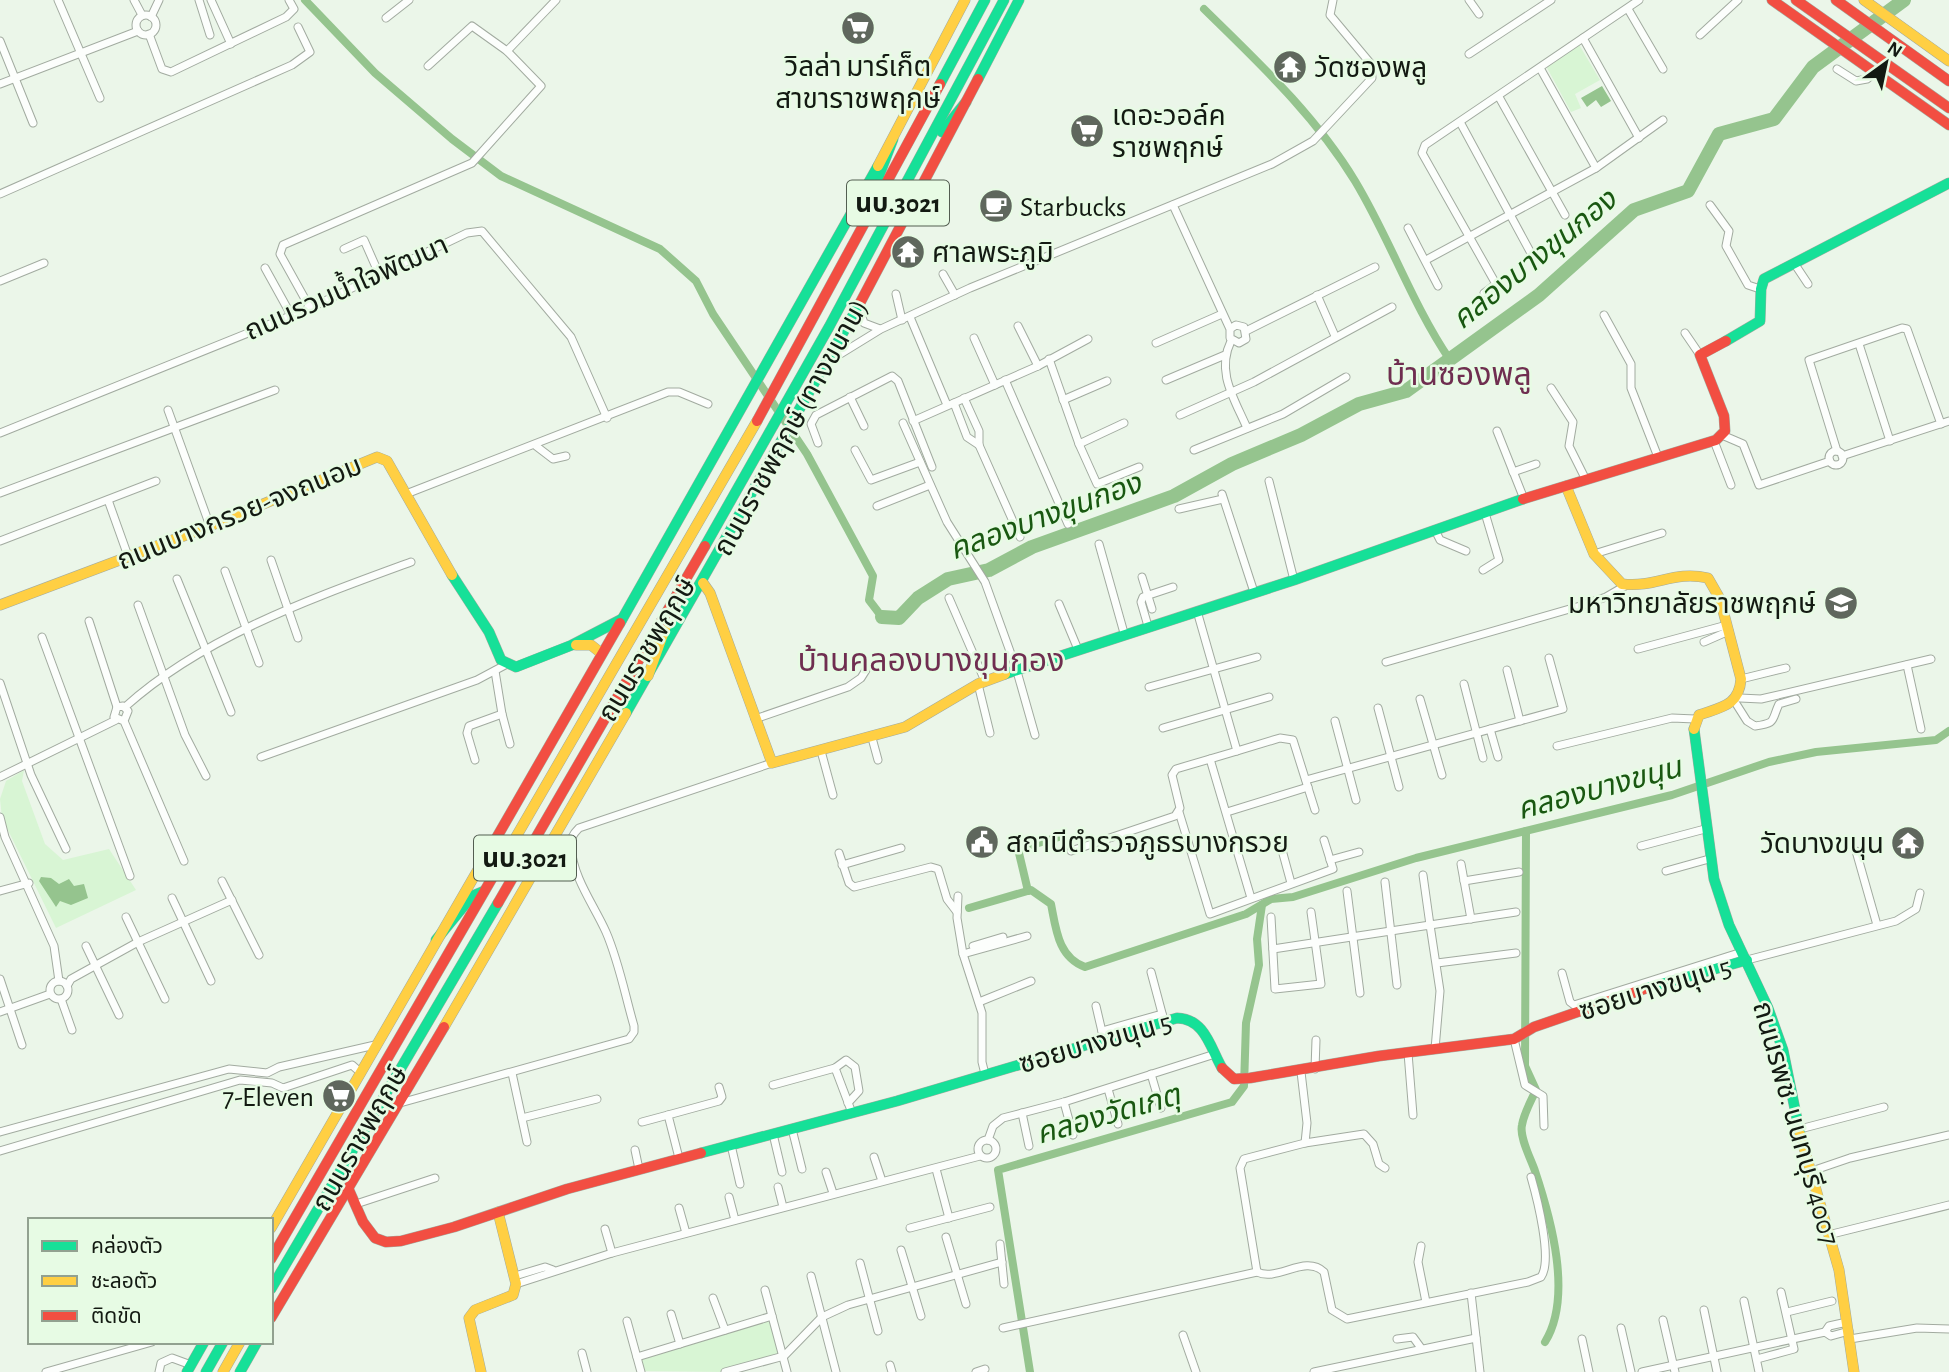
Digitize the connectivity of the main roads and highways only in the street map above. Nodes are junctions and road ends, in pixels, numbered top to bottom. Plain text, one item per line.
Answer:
1 (965, 0) edge
2 (985, 0) edge
3 (1004, 0) edge
4 (1020, 0) edge
5 (1772, 0) edge
6 (1796, 0) edge
7 (1836, 0) edge
8 (1864, 0) edge
9 (1949, 61) edge
10 (1949, 81) edge
11 (966, 102) junction
12 (1949, 108) edge
13 (1949, 125) edge
14 (892, 139) junction
15 (928, 148) junction
16 (1949, 183) edge
17 (872, 214) junction
18 (1566, 486) junction
19 (703, 583) junction
20 (673, 604) junction
21 (0, 605) edge
22 (622, 619) junction
23 (572, 645) junction
24 (601, 653) junction
25 (648, 676) junction
26 (484, 891) junction
27 (436, 940) junction
28 (1744, 956) junction
29 (348, 1188) junction
30 (498, 1212) junction
31 (273, 1225) edge
32 (273, 1256) edge
33 (273, 1286) edge
34 (273, 1315) edge
35 (203, 1344) edge
36 (222, 1344) edge
37 (239, 1344) edge
38 (256, 1344) edge
39 (189, 1369) edge
40 (205, 1372) edge
41 (223, 1372) edge
42 (240, 1372) edge
43 (481, 1372) edge
44 (1854, 1372) edge

1 - 14 main road, ถนนราชพฤกษ์ (ทางขนาน) / นบ.3021
2 - 17 main road, ถนนราชพฤกษ์ / นบ.3021
3 - 15 main road, ถนนราชพฤกษ์ / นบ.3021
4 - 11 main road, ถนนราชพฤกษ์ (ทางขนาน) / นบ.3021
5 - 13 main road
6 - 12 main road
7 - 10 main road
8 - 9 main road
11 - 15 main road
11 - 19 main road, ถนนราชพฤกษ์ (ทางขนาน) / นบ.3021
14 - 17 main road
14 - 22 main road, ถนนราชพฤกษ์ (ทางขนาน) / นบ.3021
15 - 20 main road, ถนนราชพฤกษ์ / นบ.3021
16 - 18 main road
17 - 26 main road, ถนนราชพฤกษ์ / นบ.3021
18 - 19 main road
18 - 28 main road, ถนนรพช. นนทบุรี 4007
19 - 25 main road, ถนนราชพฤกษ์ (ทางขนาน) / นบ.3021
20 - 25 main road
20 - 33 main road, ถนนราชพฤกษ์ / นบ.3021
21 - 23 main road, ถนนบางกรวย-จงถนอม
22 - 23 main road
22 - 24 main road, ถนนราชพฤกษ์ (ทางขนาน) / นบ.3021
23 - 24 main road
24 - 27 main road, ถนนราชพฤกษ์ (ทางขนาน) / นบ.3021
25 - 29 main road, ถนนราชพฤกษ์ (ทางขนาน) / นบ.3021
26 - 27 main road
26 - 32 main road, ถนนราชพฤกษ์ / นบ.3021
27 - 31 main road, ถนนราชพฤกษ์ (ทางขนาน) / นบ.3021
28 - 30 main road, ซอยบางขนุน 5
28 - 44 main road, ถนนรพช. นนทบุรี 4007
29 - 30 main road, ซอยบางขนุน 5
29 - 34 main road, ถนนราชพฤกษ์ (ทางขนาน) / นบ.3021
30 - 43 main road
35 - 39 main road
36 - 40 main road
37 - 41 main road
38 - 42 main road

